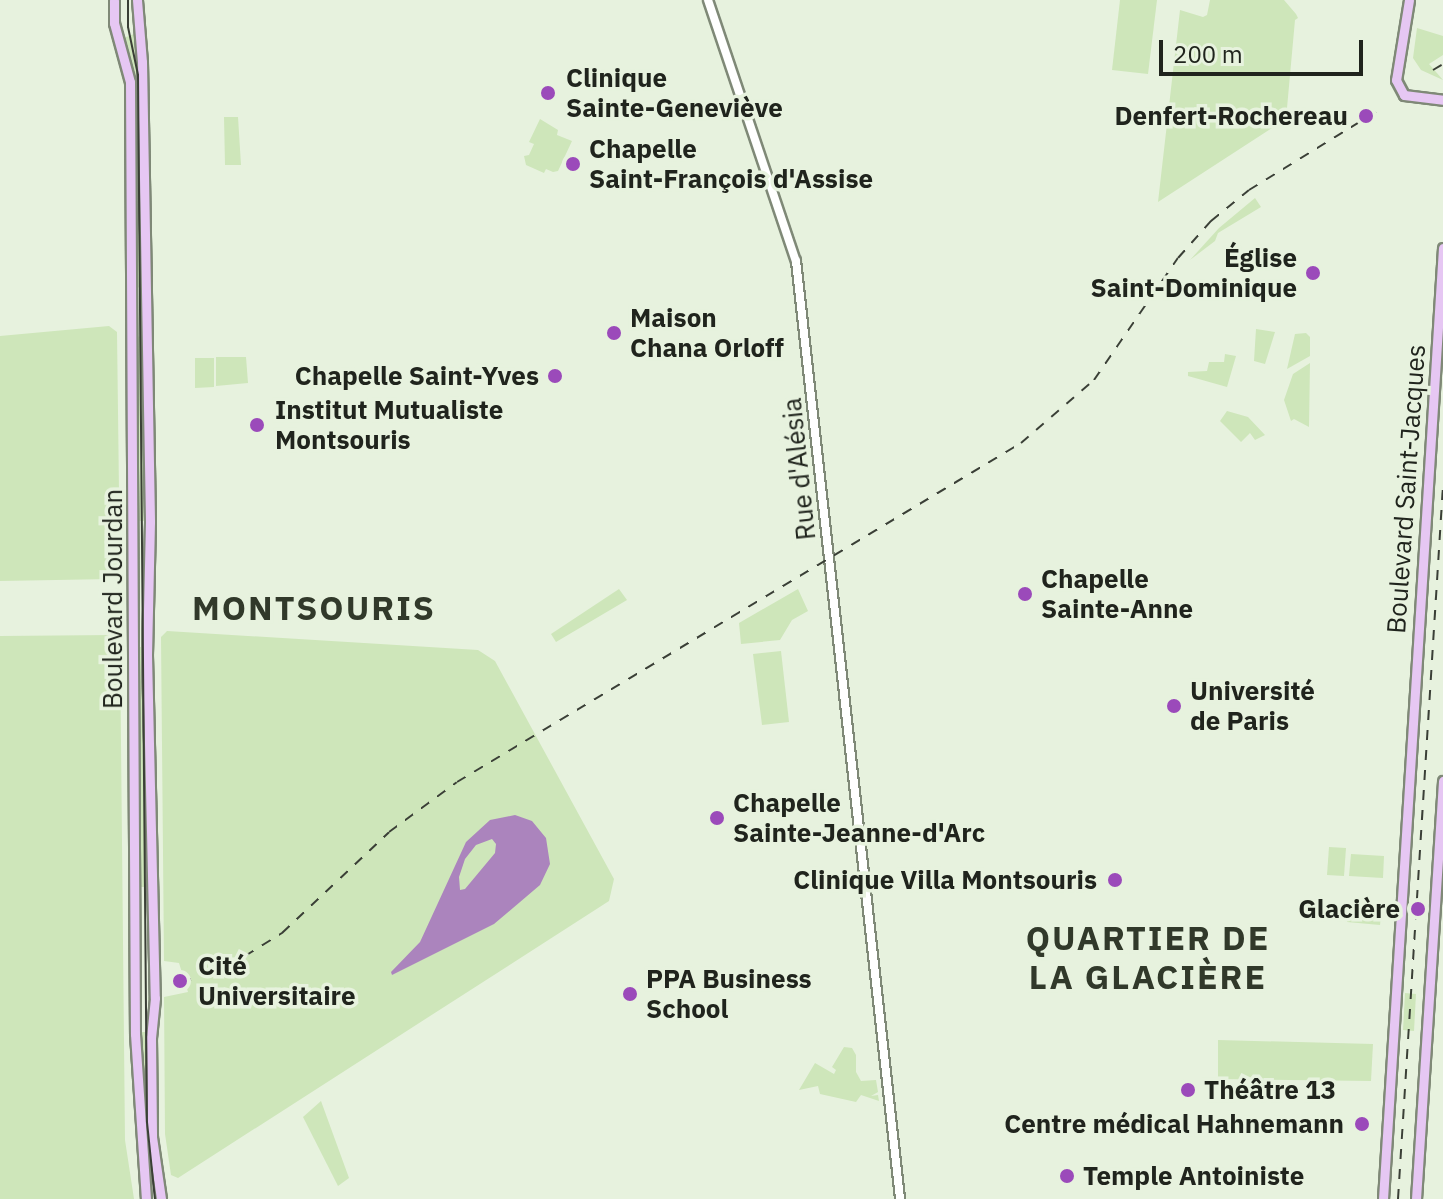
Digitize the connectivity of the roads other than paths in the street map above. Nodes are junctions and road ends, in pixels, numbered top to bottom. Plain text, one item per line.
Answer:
1 (114, 0) edge
2 (137, 0) edge
3 (708, 0) edge
4 (1406, 1) edge
5 (1443, 100) edge
6 (1443, 248) edge
7 (1441, 309) edge
8 (1443, 781) edge
9 (146, 1199) edge
10 (161, 1199) edge
11 (900, 1199) edge
12 (1383, 1199) edge
13 (1416, 1199) edge

1 - 9 main road, Boulevard Jourdan
2 - 10 main road, Boulevard Jourdan
3 - 11 main road, Rue d'Alésia
4 - 5 main road
6 - 7 main road, Boulevard Saint-Jacques
7 - 12 main road, Boulevard Saint-Jacques
8 - 13 main road

